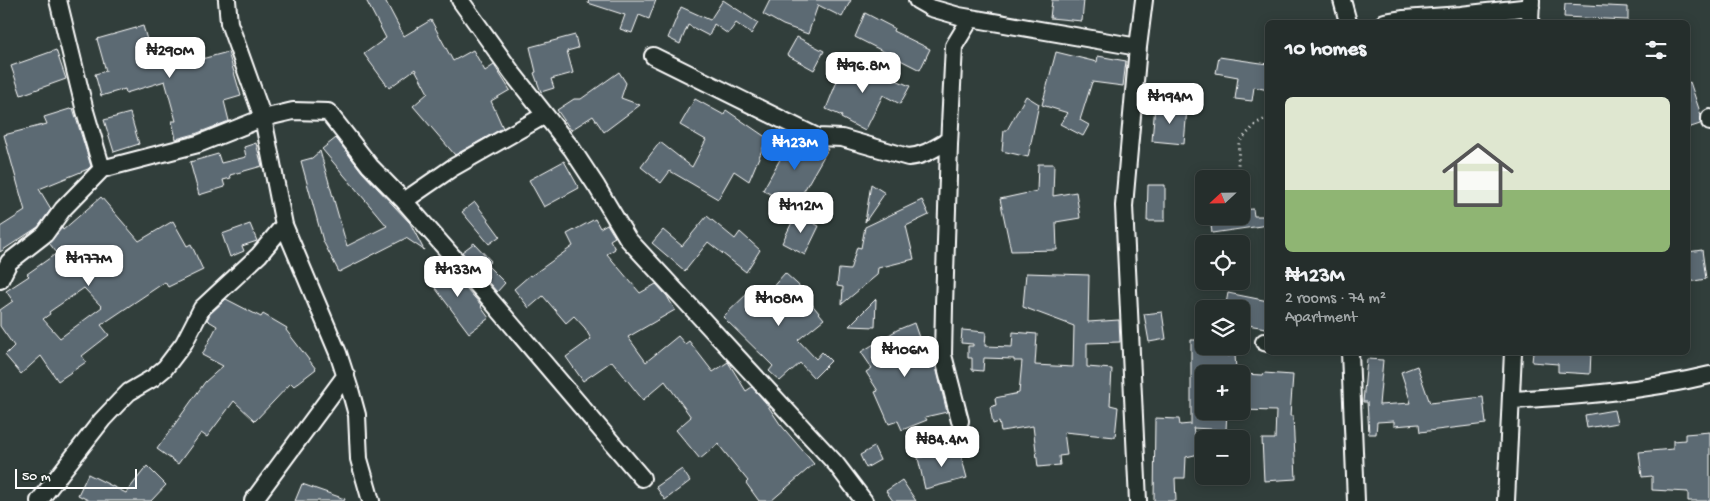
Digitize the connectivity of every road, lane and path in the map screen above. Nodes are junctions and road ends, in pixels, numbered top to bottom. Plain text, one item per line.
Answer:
1 (58, 0) edge
2 (227, 0) edge
3 (460, 0) edge
4 (917, 0) edge
5 (1144, 0) edge
6 (1342, 0) edge
7 (1531, 10) edge
8 (971, 18) junction
9 (1347, 20) edge
10 (1398, 20) edge
11 (1138, 46) junction
12 (653, 56) dead end
13 (545, 115) junction
14 (263, 118) junction
15 (1265, 119) edge
16 (949, 140) junction
17 (102, 169) junction
18 (1237, 170) edge
19 (404, 201) junction
20 (284, 225) junction
21 (0, 280) edge
22 (1350, 355) edge
23 (1513, 355) edge
24 (346, 375) junction
25 (1710, 375) edge
26 (1511, 400) junction
27 (960, 421) dead end
28 (642, 478) dead end
29 (40, 501) edge
30 (253, 501) edge
31 (371, 501) edge
32 (864, 501) edge
33 (1138, 501) edge
34 (1356, 501) edge
35 (1506, 501) edge

1 - 17 street
2 - 14 street
3 - 13 street
4 - 8 street
5 - 11 street
6 - 9 street
7 - 10 street
8 - 11 street
8 - 16 street
11 - 33 street
12 - 16 street
13 - 19 street
13 - 32 street
14 - 17 street
14 - 19 street
14 - 20 street
15 - 18 path
16 - 27 street
17 - 21 street
19 - 28 street
20 - 24 street
20 - 29 street
22 - 34 street
23 - 26 street
24 - 30 street
24 - 31 street
25 - 26 street
26 - 35 street

